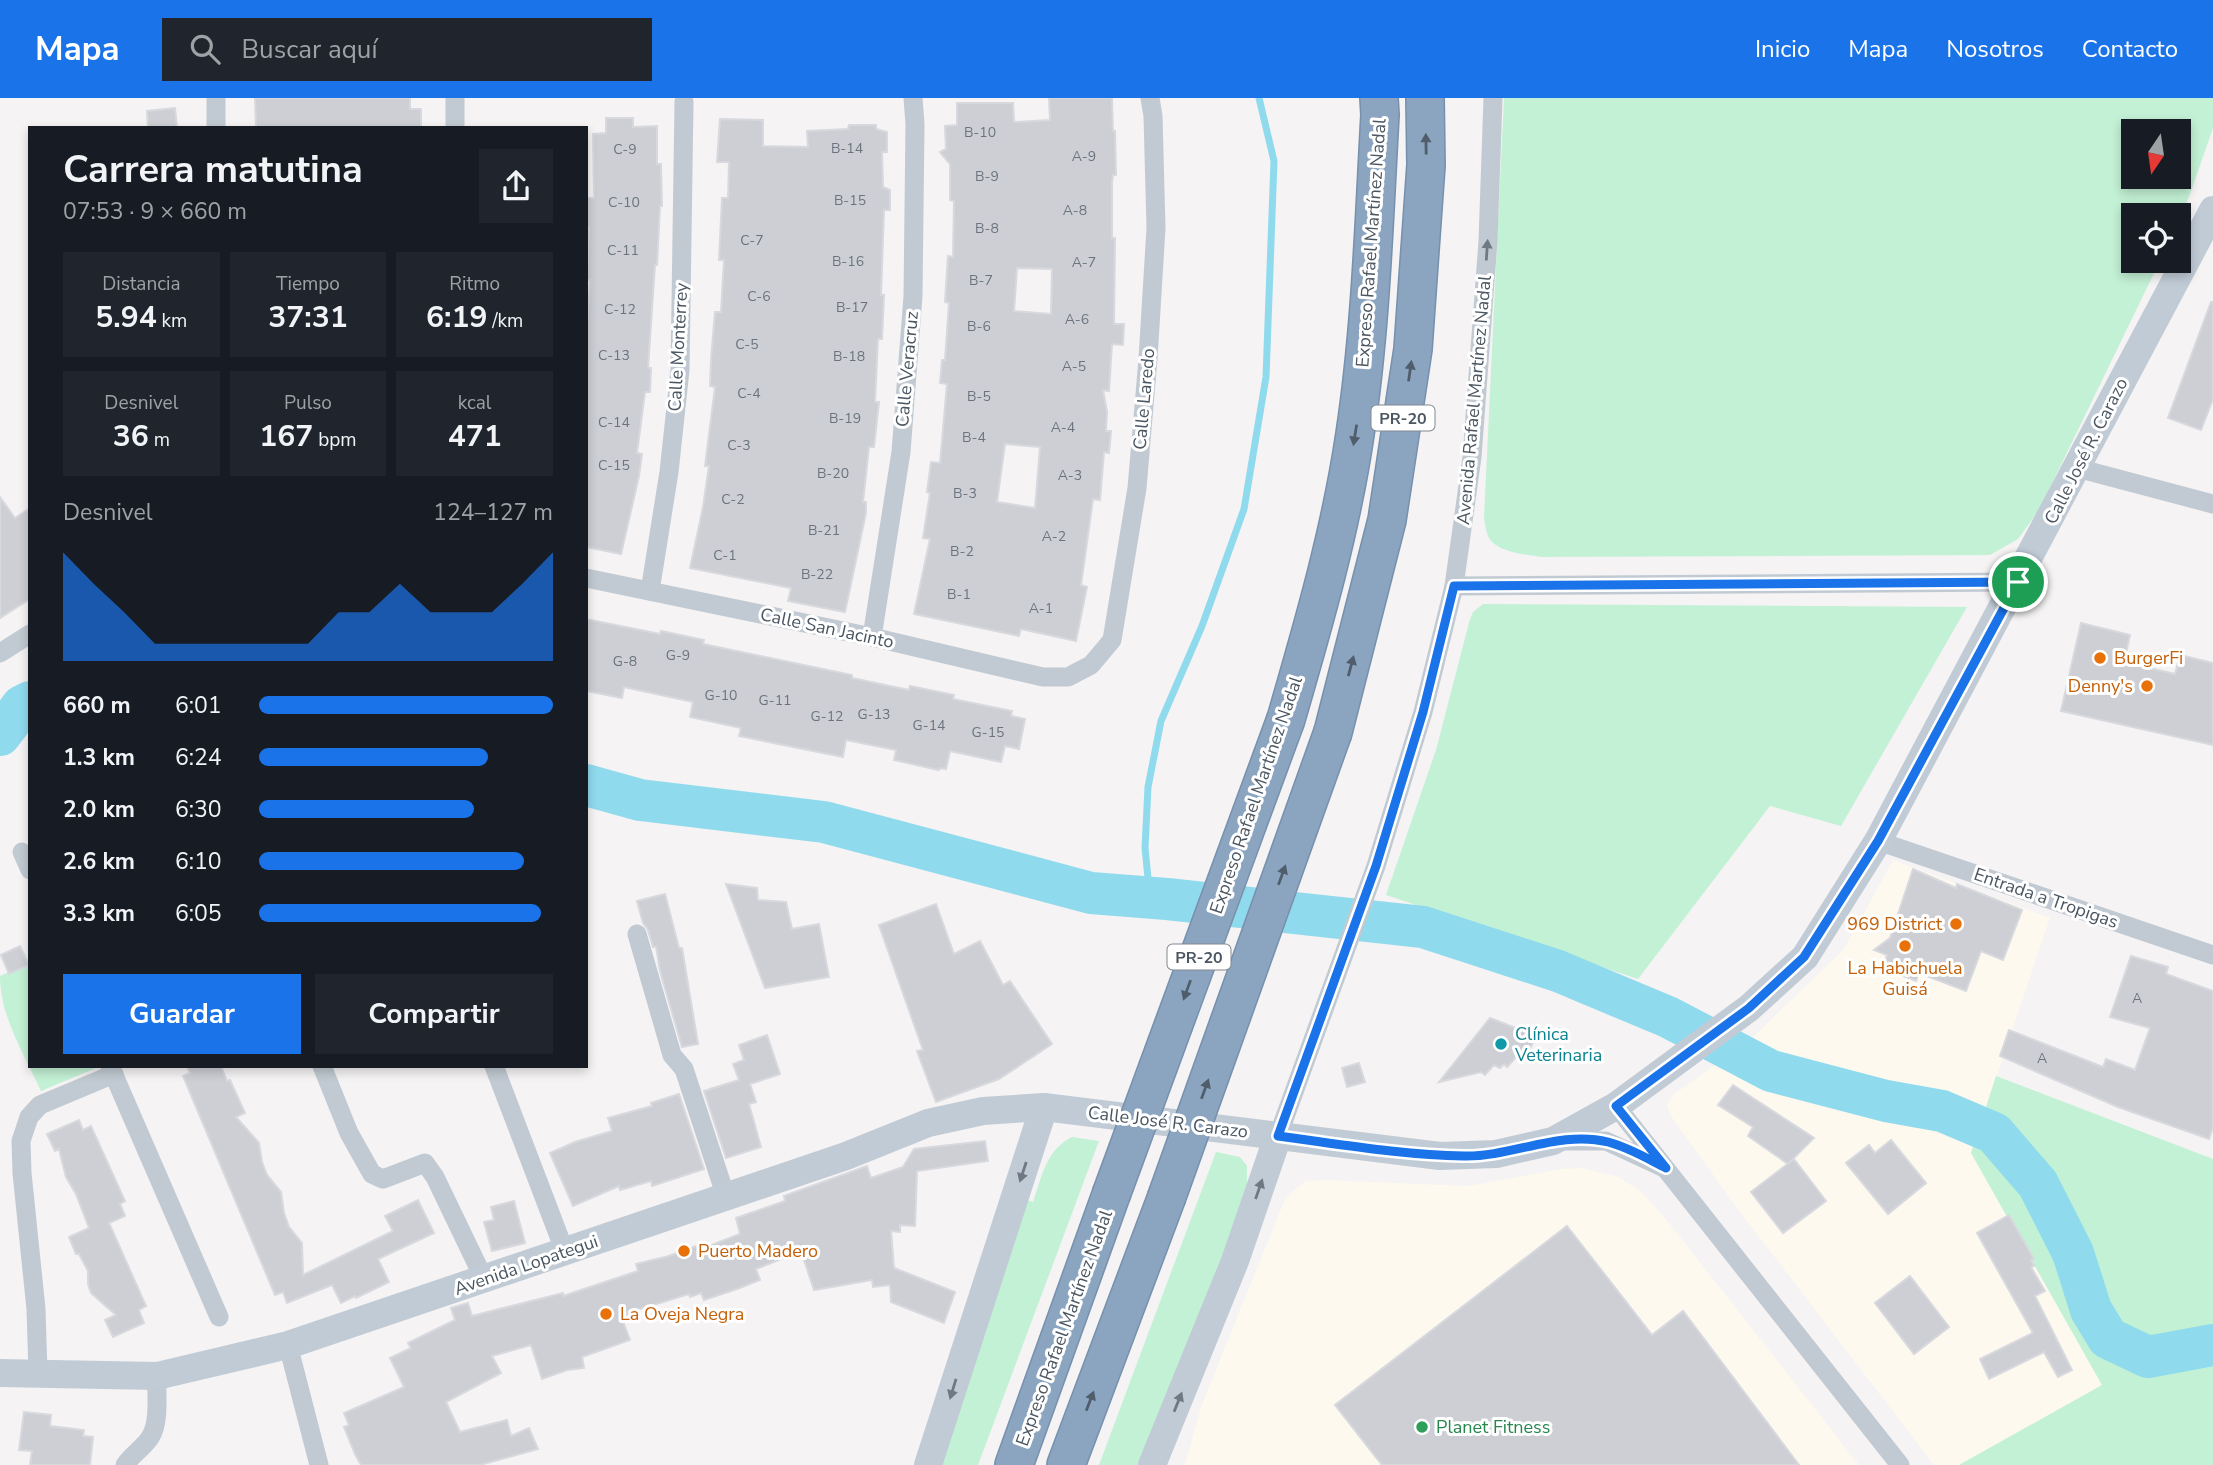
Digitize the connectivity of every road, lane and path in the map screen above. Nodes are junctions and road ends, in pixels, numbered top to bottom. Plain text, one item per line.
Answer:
1 (216, 98) edge
2 (455, 98) edge
3 (913, 98) edge
4 (1150, 98) edge
5 (1425, 98) edge
6 (1493, 98) edge
7 (684, 102) dead end
8 (1378, 103) edge
9 (216, 126) edge
10 (455, 126) edge
11 (2213, 210) edge
12 (2077, 468) junction
13 (2213, 504) edge
14 (588, 578) edge
15 (2018, 582) junction
16 (1454, 586) junction
17 (650, 591) junction
18 (28, 635) edge
19 (872, 637) junction
20 (0, 653) edge
21 (1068, 677) joint
22 (1878, 841) junction
23 (637, 934) dead end
24 (2213, 955) edge
25 (323, 1068) edge
26 (495, 1068) edge
27 (112, 1070) edge
28 (1616, 1106) junction
29 (1044, 1108) junction
30 (1278, 1136) junction
31 (1553, 1141) junction
32 (1666, 1168) junction
33 (726, 1197) junction
34 (565, 1252) junction
35 (484, 1279) junction
36 (219, 1317) dead end
37 (288, 1345) junction
38 (0, 1373) edge
39 (38, 1373) junction
40 (157, 1376) junction
41 (125, 1465) edge
42 (318, 1465) edge
43 (928, 1465) edge
44 (1014, 1465) edge
45 (1066, 1465) edge
46 (1152, 1465) edge
47 (1900, 1465) edge

1 - 9 street
2 - 10 street
3 - 19 street, Calle Veracruz
4 - 21 street, Calle Laredo
45 -> 5 highway, PR-20, bridge
16 -> 6 street, Avenida Rafael Martínez Nadal
7 - 17 street, Calle Monterrey
8 -> 44 highway, Expreso Rafael Martínez Nadal / PR-20, bridge
11 - 12 street, Calle José R. Carazo
12 - 13 street
12 - 15 street, Calle José R. Carazo
14 - 17 street, Calle San Jacinto
15 - 16 street
15 - 22 street, Calle José R. Carazo
16 - 30 street, Avenida Rafael Martínez Nadal
17 - 19 street, Calle San Jacinto
18 - 20 street
19 - 21 street, Calle San Jacinto
22 - 24 street, Entrada a Tropigas
22 - 28 street, Calle José R. Carazo
23 - 33 street
25 - 35 street
26 - 34 street
27 - 36 street
27 - 39 street
28 - 31 street, Calle José R. Carazo
28 - 32 street
29 - 30 street, Calle José R. Carazo
29 - 33 street, Avenida Lopategui
29 -> 43 street
30 - 31 street, Calle José R. Carazo
46 -> 30 street
31 - 32 street
32 - 47 street
33 - 34 street, Avenida Lopategui
34 - 35 street, Avenida Lopategui
35 - 37 street, Avenida Lopategui
37 - 40 street, Avenida Lopategui
37 - 42 street
38 - 39 street, Avenida Lopategui
39 - 40 street, Avenida Lopategui
40 - 41 street

